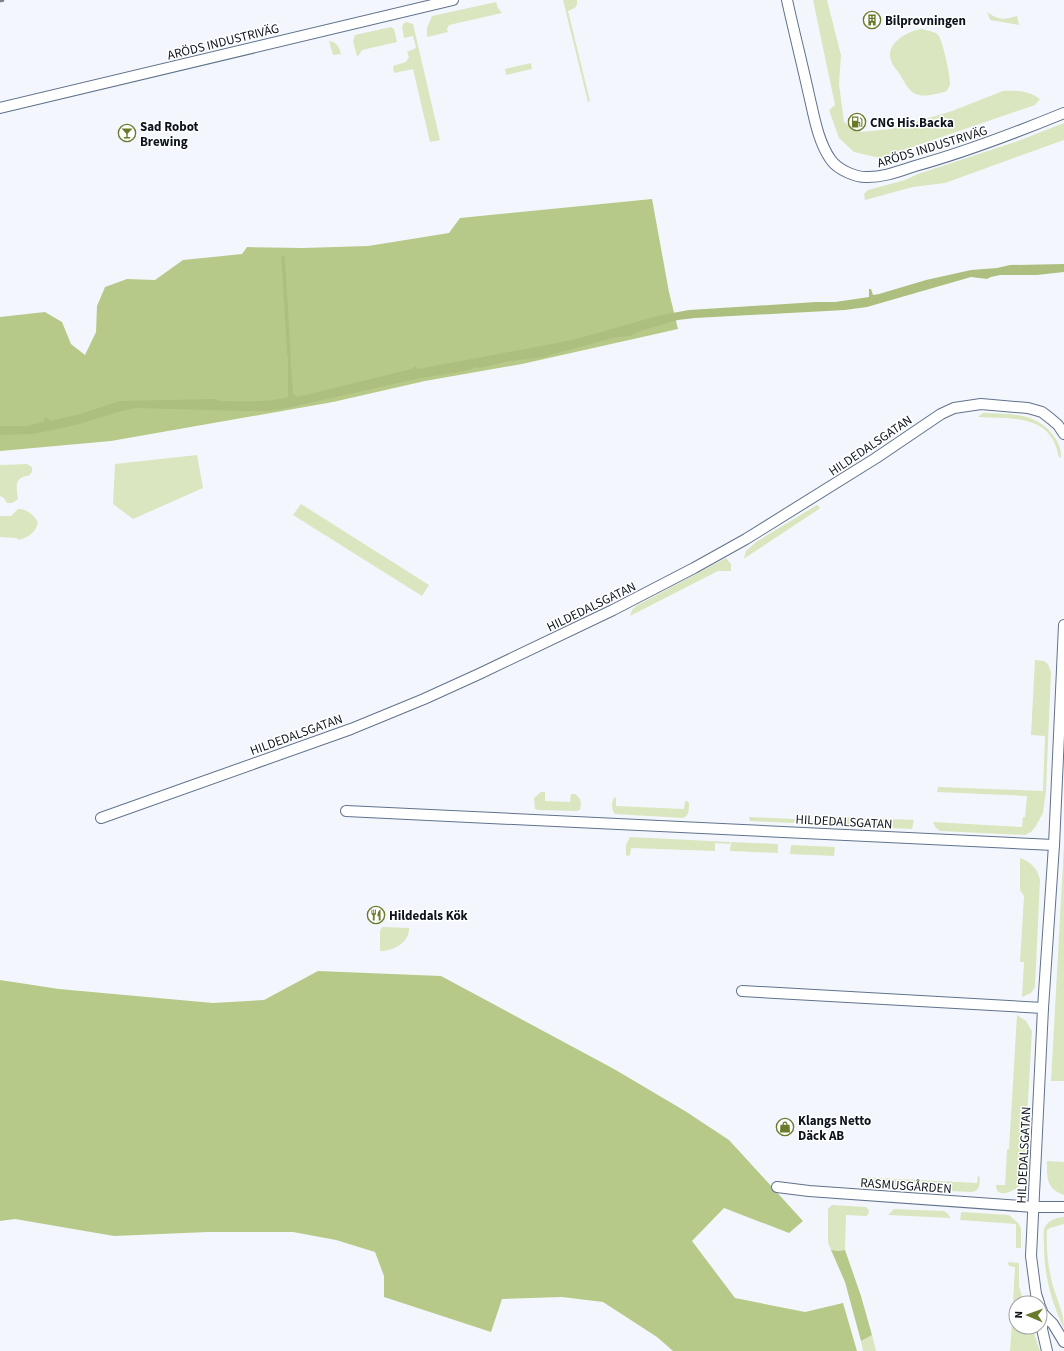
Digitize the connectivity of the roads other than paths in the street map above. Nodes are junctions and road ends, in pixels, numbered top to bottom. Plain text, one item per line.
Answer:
1 (453, 0) edge
2 (787, 0) edge
3 (0, 108) edge
4 (1064, 113) edge
5 (1064, 434) edge
6 (1064, 625) edge
7 (1063, 656) edge
8 (346, 810) dead end
9 (101, 818) dead end
10 (1054, 845) junction
11 (742, 991) dead end
12 (1043, 1008) junction
13 (777, 1186) dead end
14 (1034, 1207) junction
15 (1064, 1207) edge
16 (1036, 1295) edge
17 (1048, 1318) edge
18 (1043, 1335) edge
19 (1064, 1342) edge
20 (1047, 1351) edge

1 - 3 street, ARÖDS INDUSTRIVÄG
2 - 4 street, ARÖDS INDUSTRIVÄG
5 - 9 street, HILDEDALSGATAN
6 - 7 street, HILDEDALSGATAN
7 - 10 street, HILDEDALSGATAN
8 - 10 street, HILDEDALSGATAN
10 - 12 street, HILDEDALSGATAN
11 - 12 street
12 - 14 street, HILDEDALSGATAN
13 - 14 street, RASMUSGÅRDEN
14 - 15 street, RASMUSGÅRDEN
14 - 16 street, HILDEDALSGATAN
17 - 19 street
18 - 20 street

